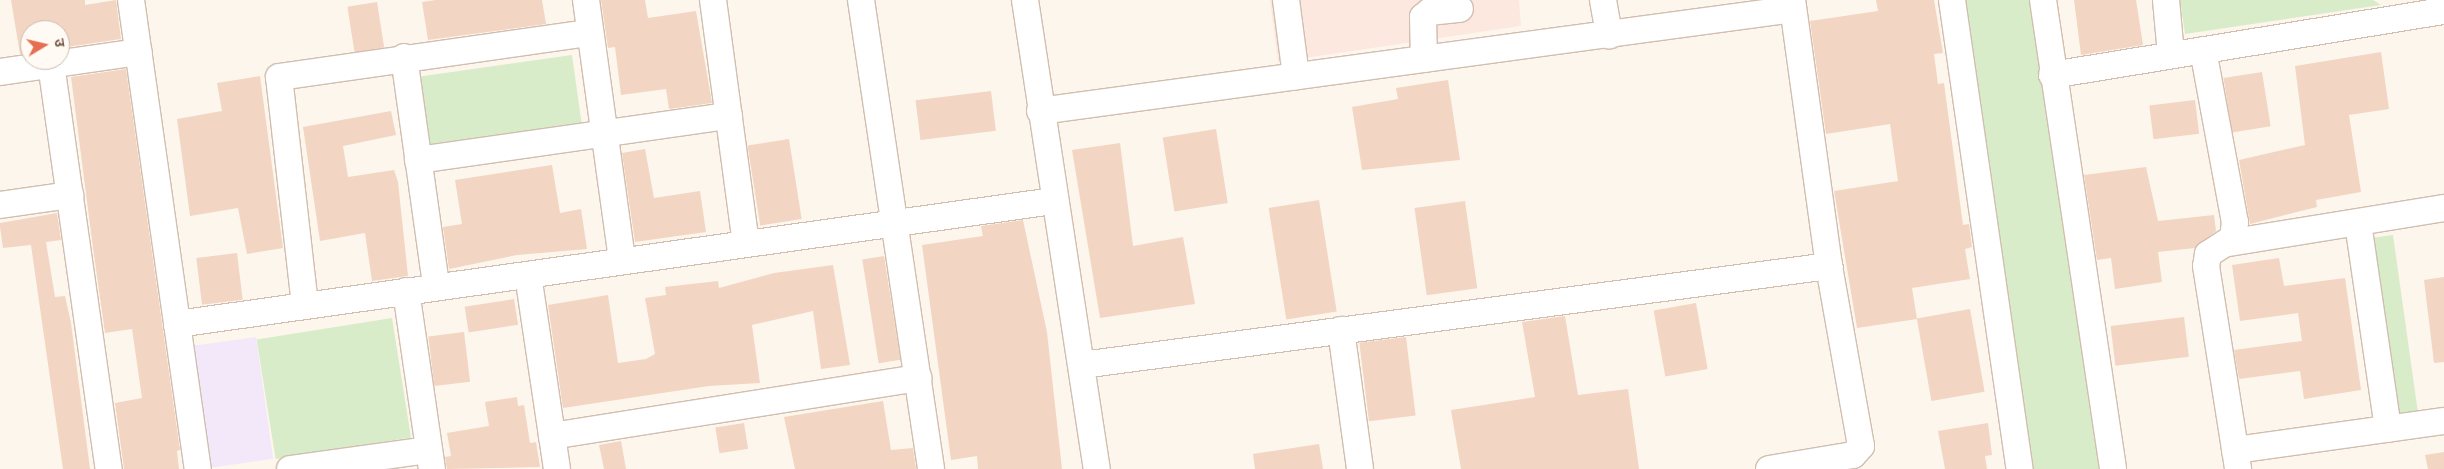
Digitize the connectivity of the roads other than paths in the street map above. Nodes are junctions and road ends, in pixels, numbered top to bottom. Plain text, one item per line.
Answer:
1 (131, 0) edge
2 (586, 0) edge
3 (713, 0) edge
4 (861, 0) edge
5 (1025, 0) edge
6 (1286, 0) edge
7 (1604, 0) edge
8 (1952, 0) edge
9 (2043, 0) edge
10 (2166, 0) edge
11 (1793, 5) edge
12 (1460, 9) dead end
13 (2444, 11) edge
14 (590, 33) junction
15 (1610, 36) junction
16 (2204, 50) junction
17 (139, 52) junction
18 (2171, 55) junction
19 (404, 57) junction
20 (1424, 59) junction
21 (70, 61) edge
22 (20, 69) edge
23 (52, 70) edge
24 (0, 72) edge
25 (2052, 75) junction
26 (1296, 76) junction
27 (1040, 111) junction
28 (729, 116) junction
29 (603, 133) junction
30 (418, 160) junction
31 (70, 195) junction
32 (1053, 201) junction
33 (0, 205) edge
34 (2444, 208) edge
35 (894, 222) junction
36 (2358, 223) junction
37 (746, 243) junction
38 (2228, 243) junction
39 (622, 261) junction
40 (1829, 266) junction
41 (528, 275) junction
42 (436, 286) junction
43 (406, 291) junction
44 (306, 305) junction
45 (177, 324) junction
46 (1341, 330) junction
47 (1082, 365) junction
48 (918, 378) junction
49 (2444, 421) edge
50 (2388, 429) junction
51 (552, 436) junction
52 (431, 460) edge
53 (2236, 460) edge
54 (109, 469) edge
55 (198, 469) edge
56 (290, 469) edge
57 (557, 469) edge
58 (931, 469) edge
59 (1097, 469) edge
60 (1360, 469) edge
61 (1769, 469) edge
62 (2020, 469) edge
63 (2113, 469) edge

1 - 17 street
2 - 14 street
3 - 28 street
4 - 35 street
5 - 27 street
6 - 26 street
7 - 15 street
8 - 62 street
9 - 25 street
10 - 18 street
11 - 15 street
11 - 40 street
12 - 20 street
13 - 16 street
14 - 19 street
14 - 29 street
15 - 20 street
16 - 18 street
16 - 38 street
17 - 21 street
17 - 45 street
18 - 25 street
19 - 30 street
19 - 44 street
20 - 26 street
22 - 24 street
23 - 31 street
25 - 63 street
26 - 27 street
27 - 32 street
28 - 29 street
28 - 37 street
29 - 30 street
29 - 39 street
30 - 42 street
31 - 33 street
31 - 54 street
32 - 35 street
32 - 47 street
34 - 36 street
35 - 37 street
35 - 48 street
36 - 38 street
36 - 50 street
37 - 39 street
38 - 53 street
39 - 41 street
40 - 46 street
40 - 61 street
41 - 42 street
41 - 51 street
42 - 43 street
43 - 44 street
43 - 52 street
44 - 45 street
45 - 55 street
46 - 47 street
46 - 60 street
47 - 59 street
48 - 51 street
48 - 58 street
49 - 50 street
50 - 53 street
51 - 57 street
52 - 56 street

